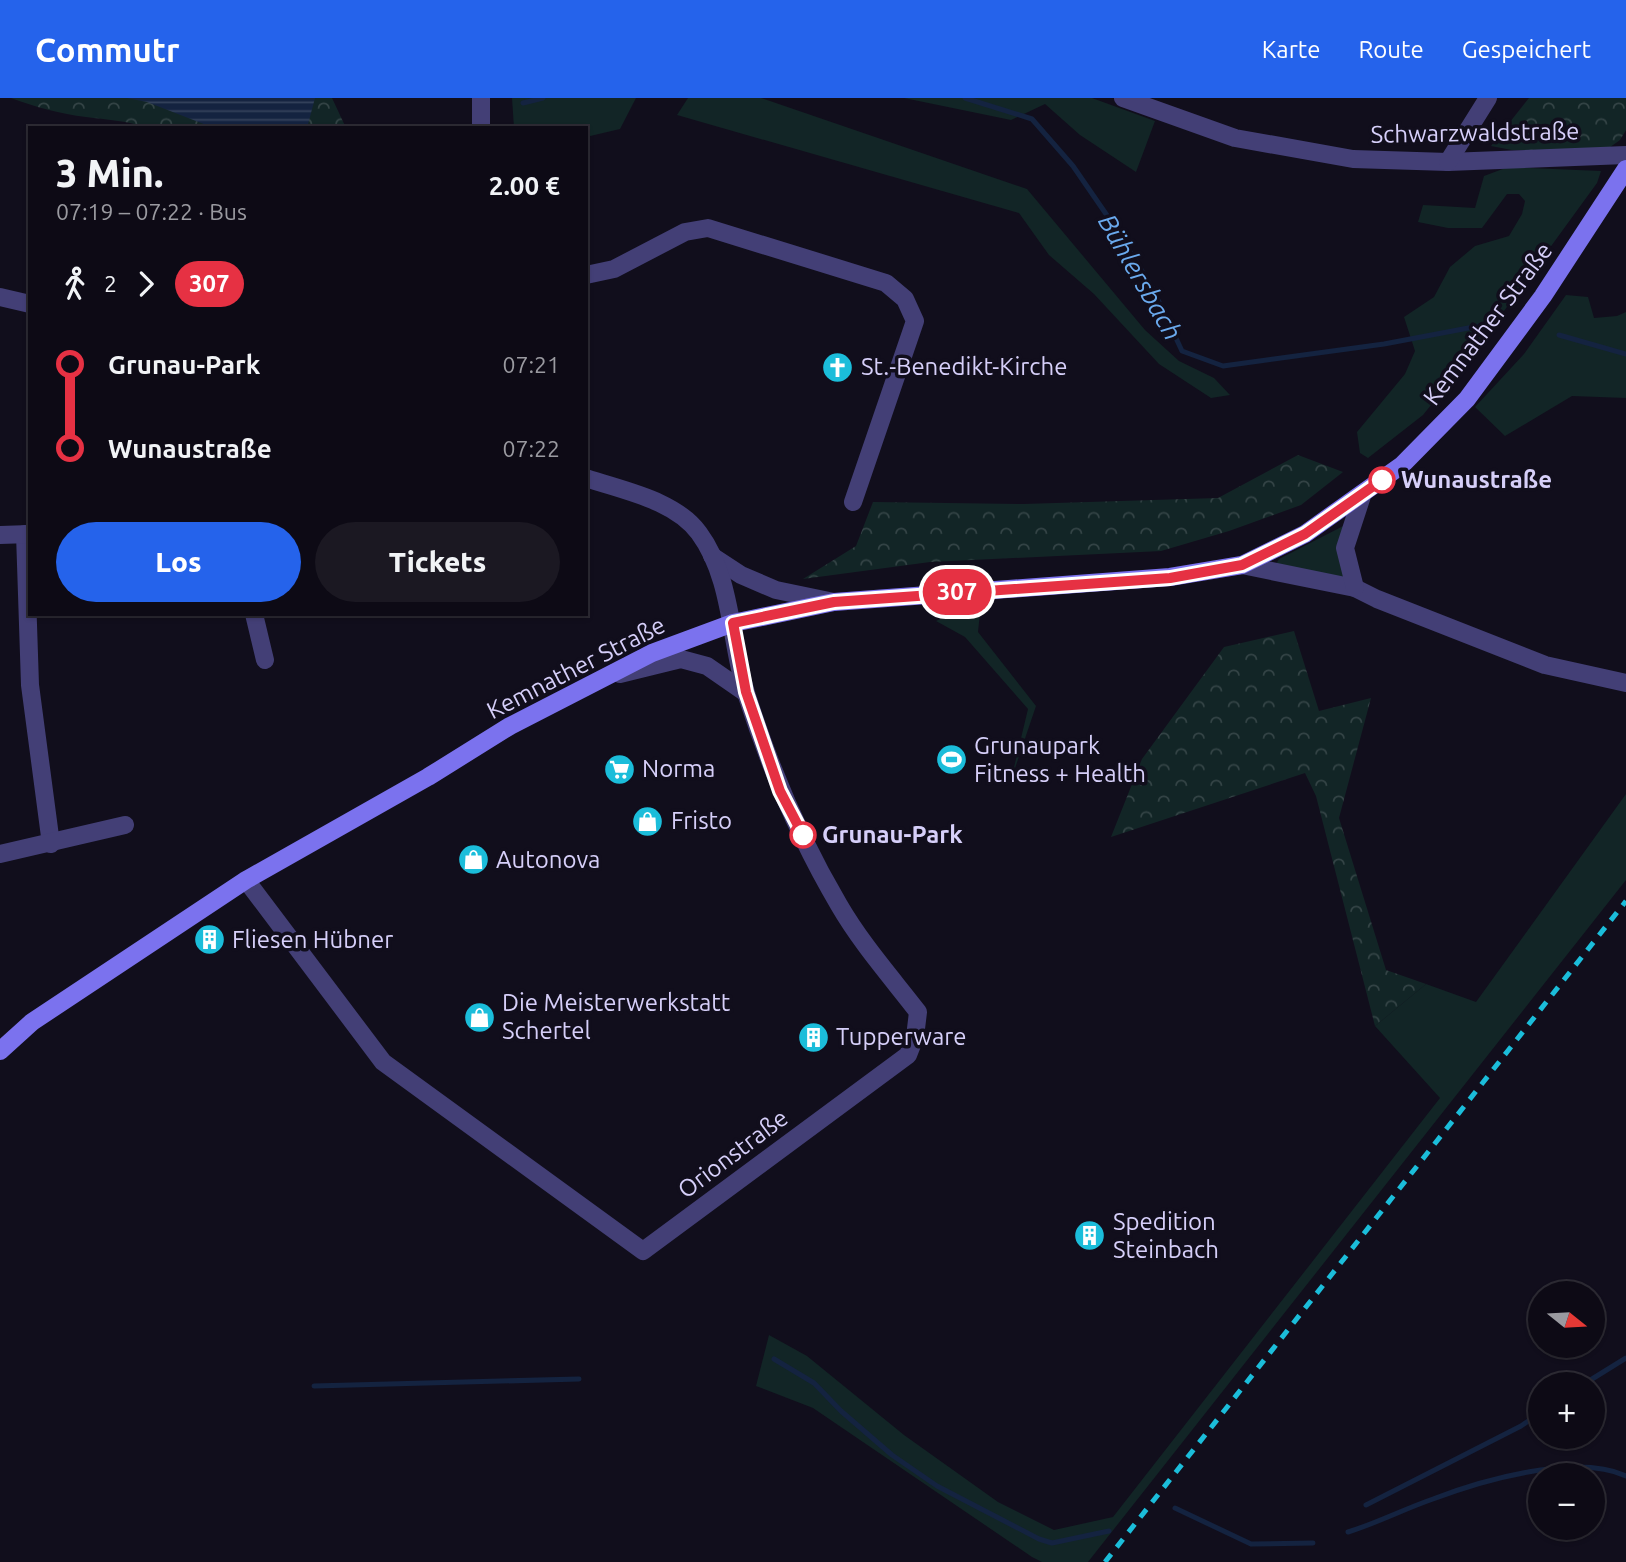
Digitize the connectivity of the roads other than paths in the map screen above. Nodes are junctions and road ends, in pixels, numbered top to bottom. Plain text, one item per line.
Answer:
1 (481, 98) edge
2 (1123, 98) edge
3 (1489, 98) edge
4 (481, 126) edge
5 (1626, 155) edge
6 (1448, 162) junction
7 (1626, 169) edge
8 (588, 275) edge
9 (0, 297) edge
10 (28, 304) edge
11 (588, 479) edge
12 (1362, 495) junction
13 (853, 502) dead end
14 (28, 534) edge
15 (0, 535) edge
16 (712, 556) junction
17 (1242, 565) junction
18 (1355, 588) junction
19 (834, 602) junction
20 (29, 616) edge
21 (254, 616) edge
22 (733, 623) junction
23 (265, 660) dead end
24 (597, 679) junction
25 (1626, 683) edge
26 (746, 692) junction
27 (125, 825) dead end
28 (51, 844) junction
29 (0, 853) edge
30 (246, 880) junction
31 (0, 1051) edge

1 - 4 street
2 - 6 street, Schwarzwaldstraße
3 - 6 street
5 - 6 street, Schwarzwaldstraße
7 - 12 main road, Kemnather Straße
8 - 13 street
9 - 10 street
11 - 16 street
12 - 17 main road, Kemnather Straße
12 - 18 street
14 - 15 street
16 - 19 street
16 - 22 street, Orionstraße
17 - 18 street
17 - 19 main road, Kemnather Straße
18 - 25 street
19 - 22 main road, Kemnather Straße
20 - 28 street
21 - 23 street
22 - 24 main road, Kemnather Straße
22 - 26 street, Orionstraße
24 - 26 street
24 - 30 main road, Kemnather Straße
26 - 30 street, Orionstraße
27 - 28 street
28 - 29 street
30 - 31 main road, Kemnather Straße

